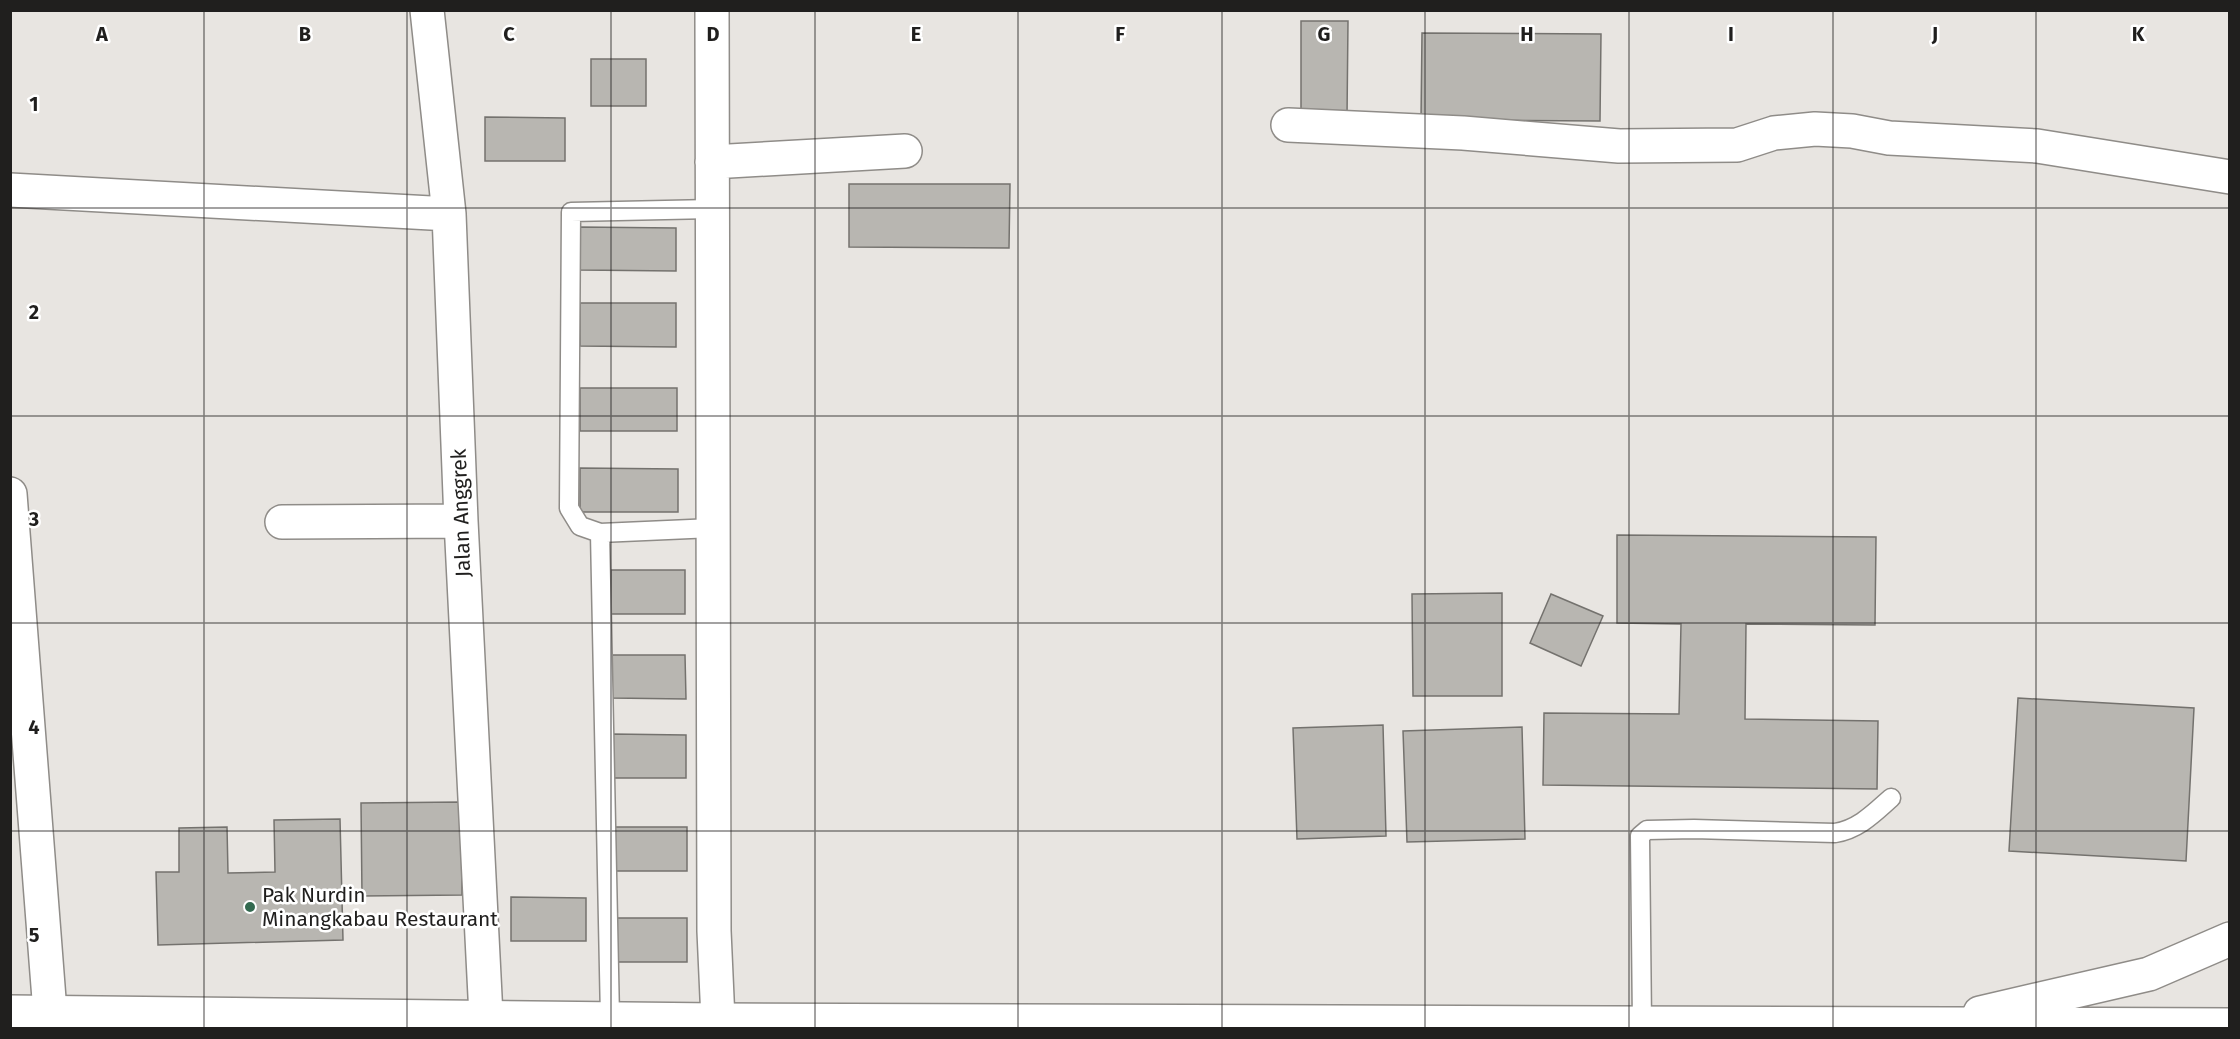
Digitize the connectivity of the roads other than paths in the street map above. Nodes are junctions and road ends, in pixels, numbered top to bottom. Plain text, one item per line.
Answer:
1 (427, 10) edge
2 (712, 10) edge
3 (1288, 125) dead end
4 (905, 151) dead end
5 (712, 162) junction
6 (2229, 177) edge
7 (10, 190) edge
8 (712, 209) junction
9 (449, 214) junction
10 (10, 494) edge
11 (461, 521) junction
12 (282, 522) dead end
13 (713, 528) junction
14 (600, 533) junction
15 (1892, 798) dead end
16 (2229, 939) edge
17 (10, 1012) edge
18 (50, 1012) junction
19 (486, 1016) junction
20 (610, 1018) junction
21 (718, 1020) junction
22 (1642, 1024) junction
23 (1929, 1025) junction
24 (2229, 1025) edge

1 - 9 street, Jalan Anggrek
2 - 5 street
3 - 6 street
4 - 5 street
5 - 8 street
7 - 9 street
8 - 13 street
8 - 14 lane
9 - 11 street, Jalan Anggrek
10 - 18 street
11 - 12 street
11 - 19 street, Jalan Anggrek
13 - 14 lane
13 - 21 street
14 - 20 lane
15 - 22 lane
16 - 23 street
17 - 18 street
18 - 19 street
19 - 20 street
20 - 21 street
21 - 22 street
22 - 23 street
23 - 24 street

